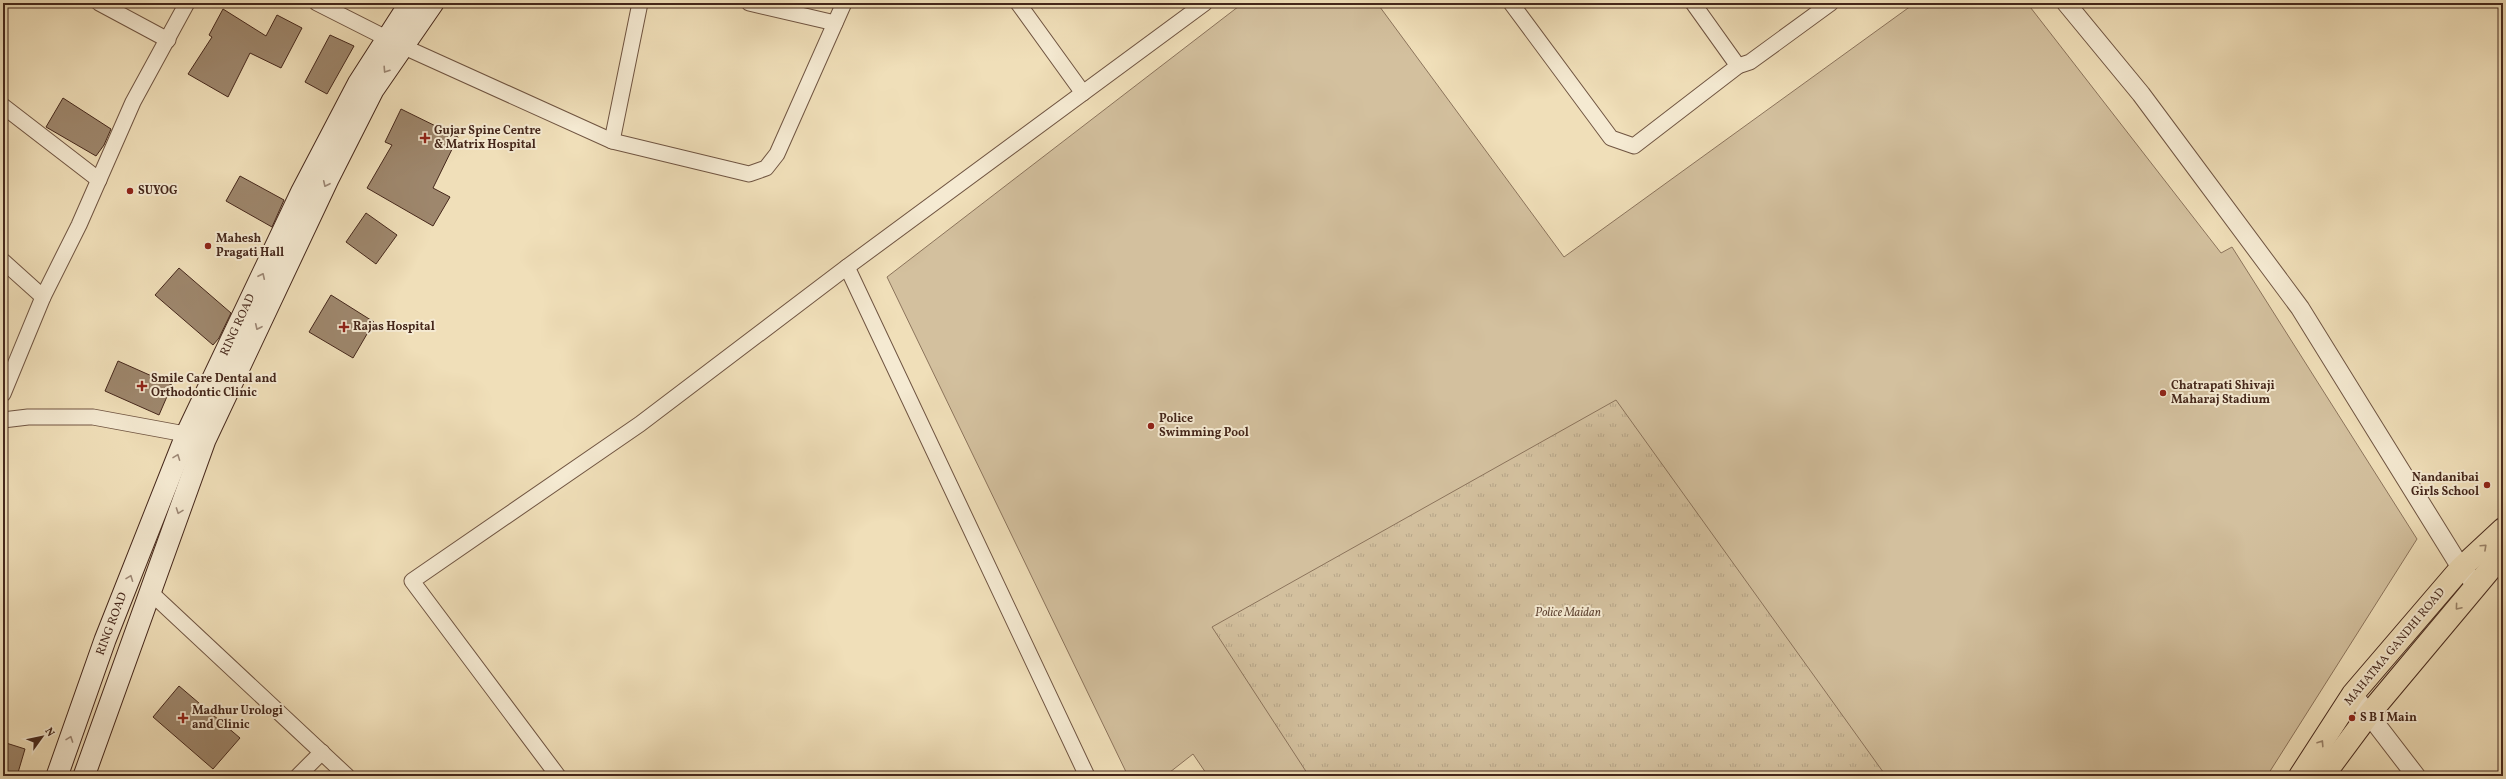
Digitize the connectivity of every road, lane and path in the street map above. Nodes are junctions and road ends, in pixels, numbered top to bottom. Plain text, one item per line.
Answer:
1 (99, 3) edge
2 (187, 3) edge
3 (318, 3) edge
4 (410, 3) edge
5 (433, 3) edge
6 (640, 3) edge
7 (748, 3) edge
8 (844, 3) edge
9 (1018, 3) edge
10 (1205, 3) edge
11 (1511, 3) edge
12 (1693, 3) edge
13 (1831, 3) edge
14 (2066, 3) edge
15 (835, 24) junction
16 (168, 40) junction
17 (394, 42) junction
18 (1738, 66) junction
19 (1083, 93) junction
20 (3, 106) edge
21 (612, 142) junction
22 (99, 180) junction
23 (3, 261) edge
24 (847, 267) junction
25 (43, 297) junction
26 (3, 394) edge
27 (3, 420) edge
28 (196, 436) junction
29 (2503, 529) edge
30 (2503, 557) edge
31 (2461, 568) junction
32 (2477, 585) junction
33 (149, 591) junction
34 (2353, 694) junction
35 (2369, 714) junction
36 (322, 752) junction
37 (57, 776) edge
38 (84, 776) edge
39 (298, 776) edge
40 (347, 776) edge
41 (558, 776) edge
42 (1087, 776) edge
43 (2300, 776) edge
44 (2323, 776) edge
45 (2416, 776) edge

1 - 16 street
2 - 16 street
3 - 17 street
4 - 17 main road, RING ROAD
5 - 17 main road
6 - 21 street
7 - 15 street
8 - 15 street
9 - 19 street
10 - 19 street
11 - 18 street
12 - 18 street
13 - 18 street
14 - 31 street
15 - 21 street
16 - 22 street
17 - 21 street
17 - 28 main road, RING ROAD
19 - 24 street
20 - 22 street
22 - 25 street
23 - 25 street
24 - 41 street
24 - 42 street
25 - 26 street
27 - 28 street
28 -> 33 main road
37 -> 28 main road, RING ROAD
31 -> 29 main road, MAHATMA GANDHI ROAD
30 - 32 main road
31 - 32 street
31 - 34 main road, MAHATMA GANDHI ROAD
32 -> 35 main road
33 - 36 street
33 - 38 main road
34 - 35 street
43 -> 34 main road, MAHATMA GANDHI ROAD
35 - 44 main road
35 - 45 street
36 - 39 street
36 - 40 street

